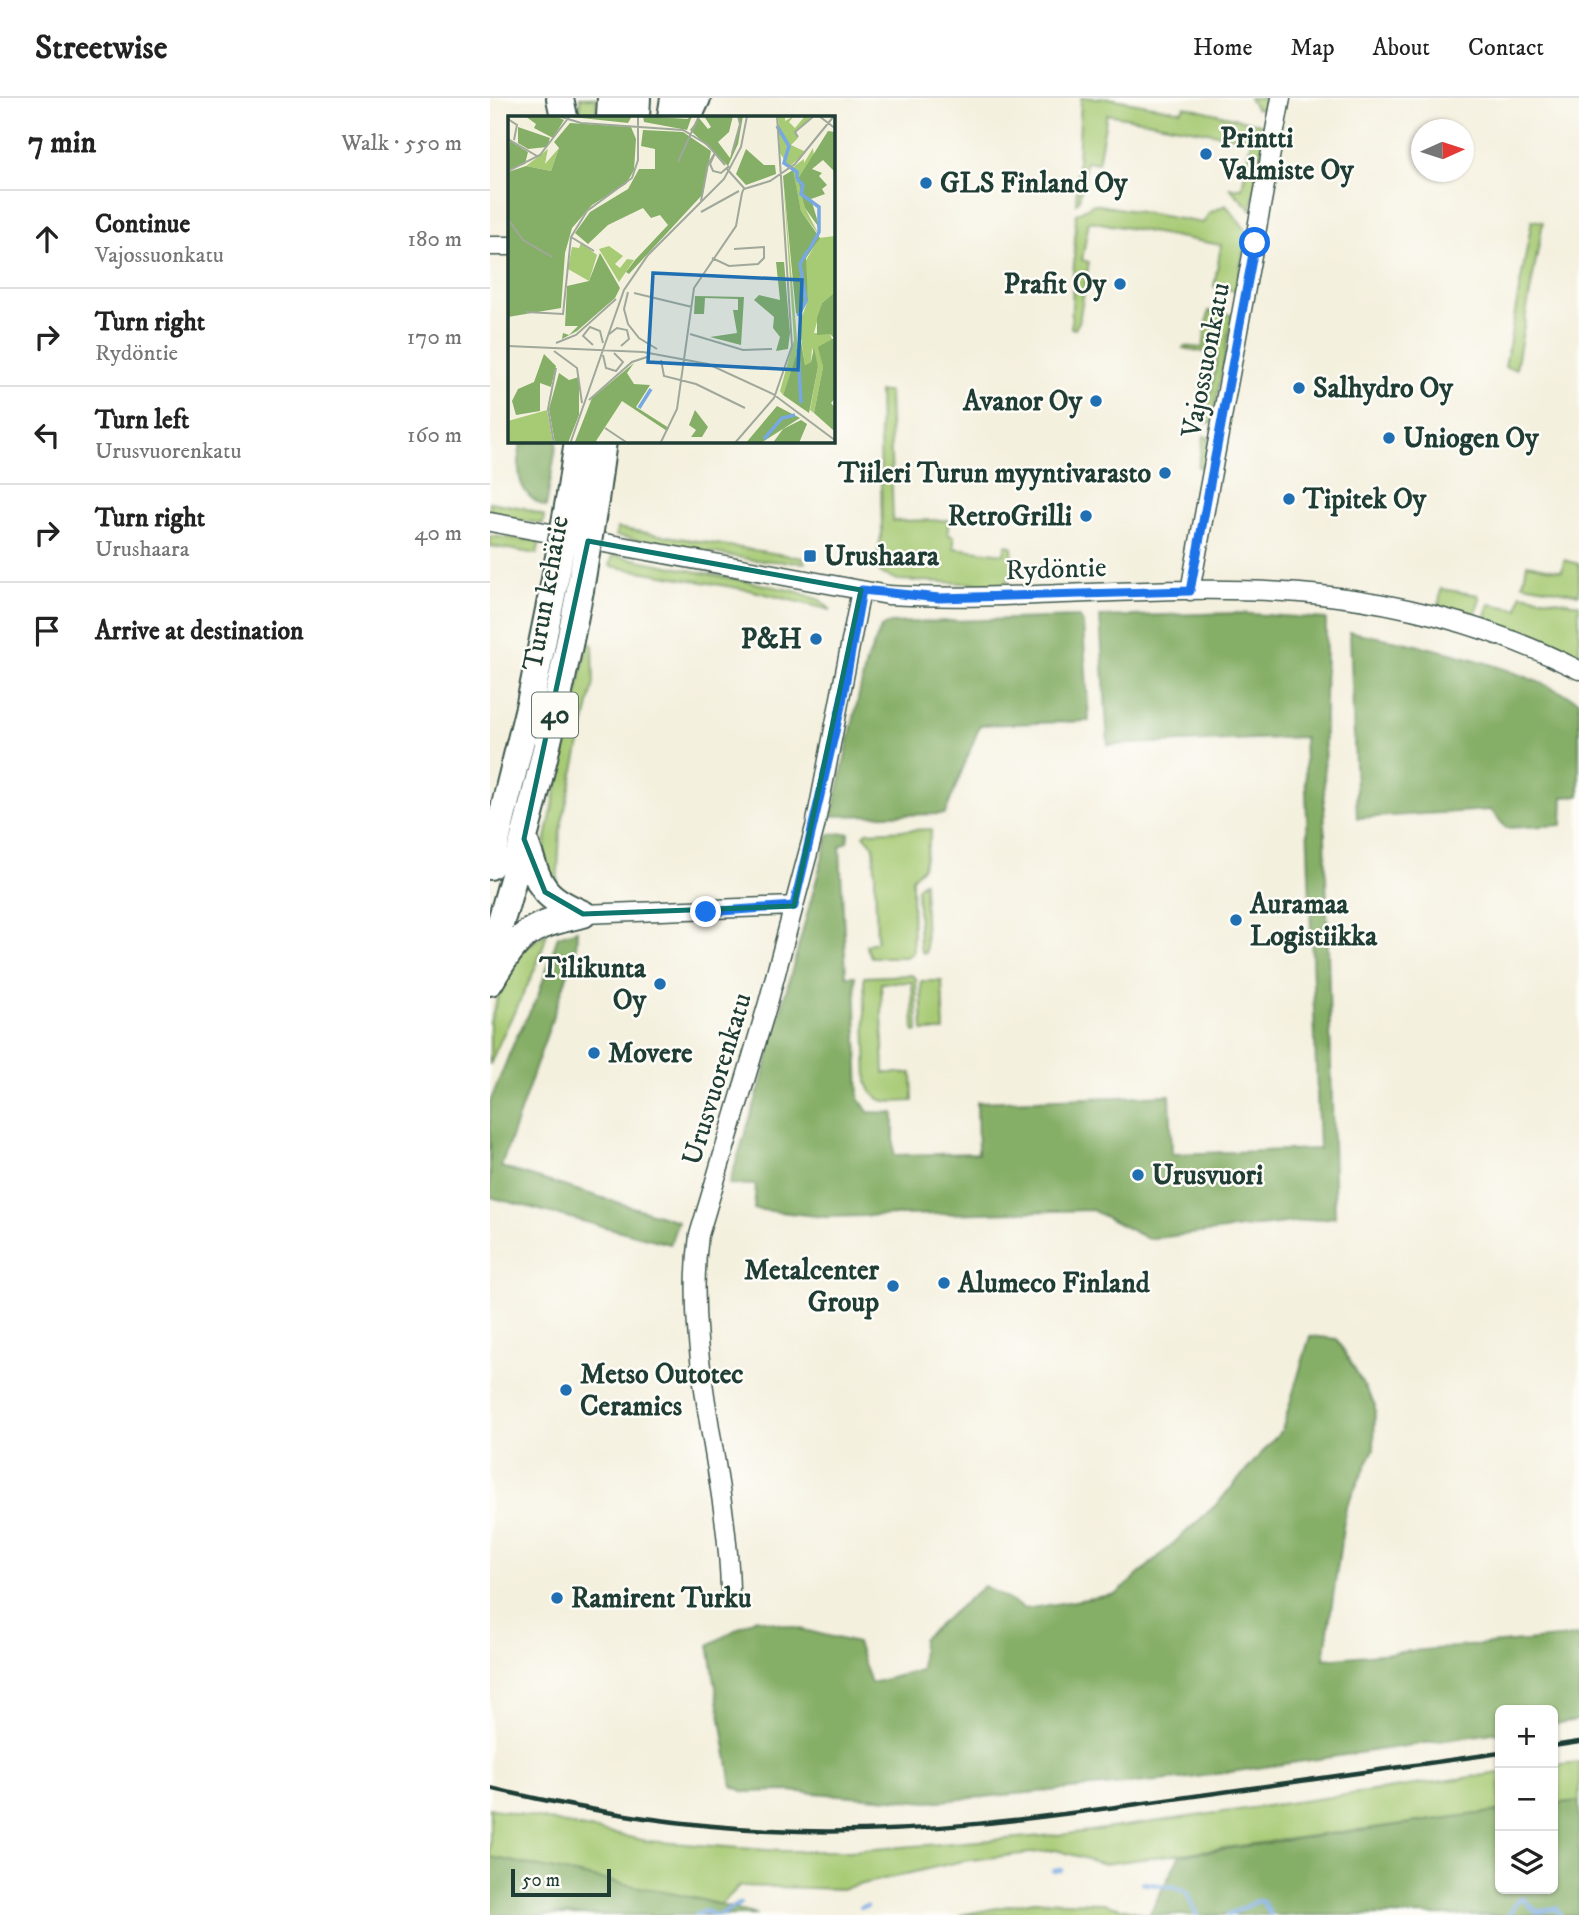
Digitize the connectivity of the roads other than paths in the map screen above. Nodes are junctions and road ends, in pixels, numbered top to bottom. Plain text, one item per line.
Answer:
1 (560, 98) edge
2 (572, 98) edge
3 (611, 98) edge
4 (637, 98) edge
5 (674, 98) edge
6 (697, 98) edge
7 (1281, 98) edge
8 (564, 116) edge
9 (572, 116) edge
10 (610, 116) edge
11 (636, 116) edge
12 (671, 116) edge
13 (688, 116) edge
14 (490, 246) edge
15 (508, 246) edge
16 (578, 443) edge
17 (602, 443) edge
18 (583, 497) junction
19 (490, 522) edge
20 (490, 528) edge
21 (528, 530) junction
22 (862, 590) junction
23 (1190, 591) junction
24 (1579, 670) edge
25 (524, 839) junction
26 (490, 866) edge
27 (794, 906) junction
28 (583, 914) junction
29 (490, 958) edge
30 (490, 982) edge
31 (730, 1588) dead end

1 - 8 highway
2 - 9 highway
3 - 10 highway
4 - 11 highway
5 - 12 highway
6 - 13 highway
7 - 23 street, Vajossuonkatu
14 - 15 street
16 - 18 highway, Turun kehätie / 40
17 - 18 highway, Turun kehätie / 40
18 - 25 highway, Turun kehätie / 40, bridge
18 - 26 highway, Turun kehätie / 40, bridge
19 - 21 street, Rydöntie
20 - 21 street, Rydöntie
21 - 22 street, Rydöntie
22 - 23 street, Rydöntie
22 - 27 street, Urusvuorenkatu
23 - 24 street, Rydöntie
25 - 28 highway
25 - 29 highway, Turun kehätie / 40
27 - 28 street
27 - 31 street, Urusvuorenkatu
28 - 30 highway

